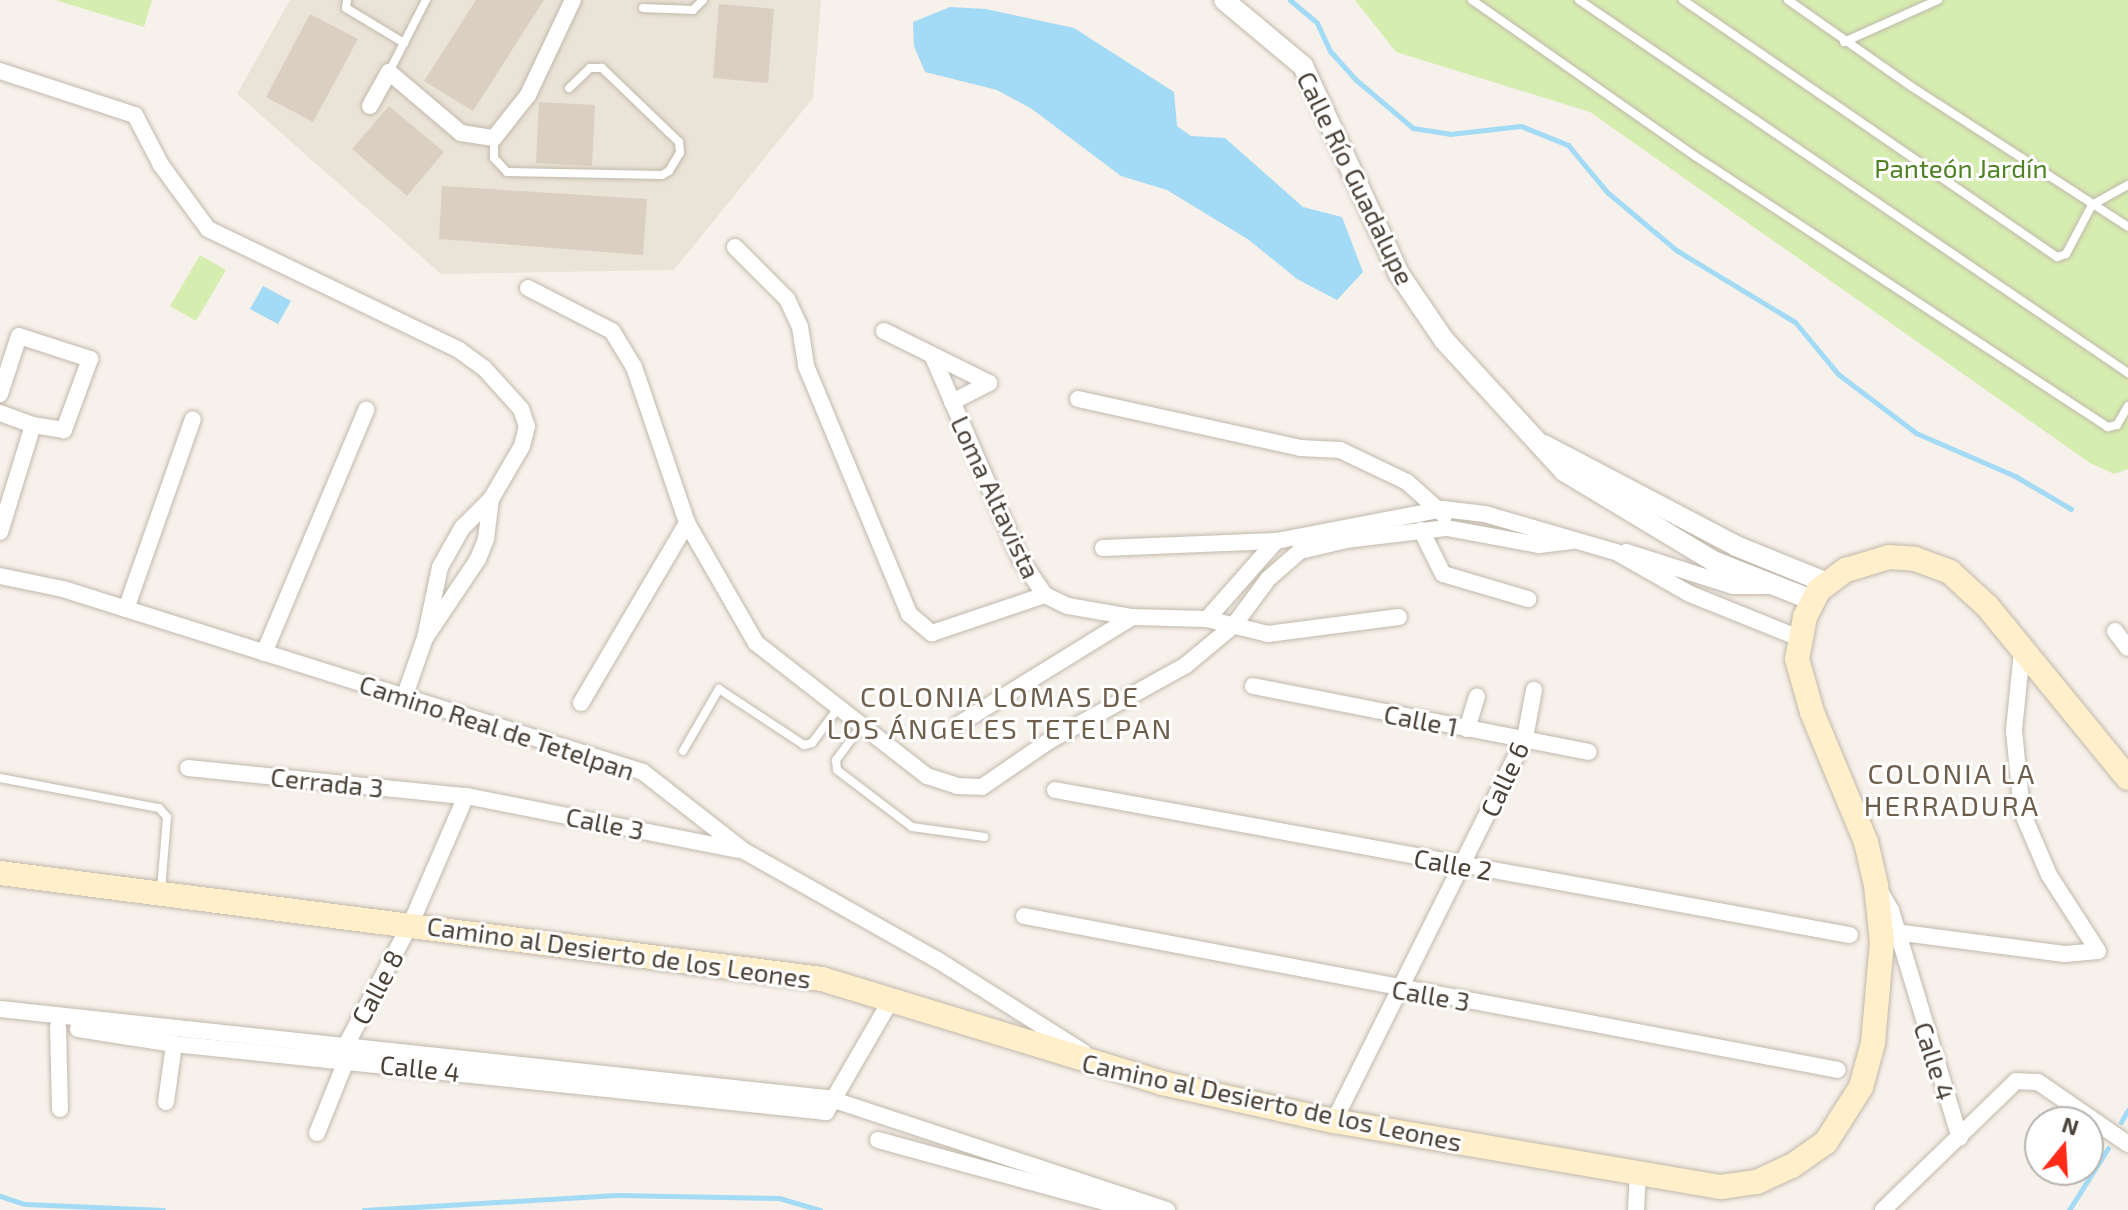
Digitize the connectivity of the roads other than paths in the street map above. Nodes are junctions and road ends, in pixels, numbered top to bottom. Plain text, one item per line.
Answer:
1 (347, 0) edge
2 (426, 0) edge
3 (573, 0) edge
4 (703, 0) edge
5 (1224, 0) edge
6 (1472, 0) edge
7 (1579, 0) edge
8 (1683, 0) edge
9 (1788, 0) edge
10 (1938, 0) edge
11 (643, 8) dead end
12 (1844, 42) junction
13 (404, 43) junction
14 (0, 71) edge
15 (389, 72) junction
16 (569, 88) dead end
17 (370, 106) dead end
18 (494, 138) junction
19 (2128, 185) edge
20 (2092, 205) junction
21 (2128, 227) edge
22 (735, 247) dead end
23 (528, 288) dead end
24 (884, 331) dead end
25 (933, 357) junction
26 (2128, 373) edge
27 (0, 394) edge
28 (1078, 399) dead end
29 (952, 402) junction
30 (2128, 406) edge
31 (366, 410) dead end
32 (0, 413) edge
33 (193, 419) dead end
34 (33, 425) junction
35 (1536, 441) junction
36 (491, 499) junction
37 (1443, 509) junction
38 (687, 523) junction
39 (1447, 528) junction
40 (1421, 530) junction
41 (0, 532) edge
42 (1276, 541) junction
43 (1572, 541) junction
44 (1103, 548) dead end
45 (1616, 552) junction
46 (443, 561) junction
47 (470, 574) junction
48 (0, 576) edge
49 (1774, 586) junction
50 (1820, 591) junction
51 (1045, 595) junction
52 (1528, 599) dead end
53 (126, 609) junction
54 (1132, 617) junction
55 (1399, 617) dead end
56 (1207, 619) junction
57 (1234, 625) junction
58 (2115, 631) dead end
59 (425, 638) junction
60 (1799, 638) junction
61 (2128, 648) edge
62 (1202, 651) junction
63 (2022, 651) junction
64 (264, 653) junction
65 (1253, 686) dead end
66 (1534, 690) dead end
67 (1477, 696) dead end
68 (404, 698) junction
69 (581, 703) dead end
70 (839, 707) junction
71 (959, 724) dead end
72 (862, 725) junction
73 (1467, 729) junction
74 (1525, 738) junction
75 (683, 751) dead end
76 (1589, 752) dead end
77 (188, 768) dead end
78 (0, 778) edge
79 (2128, 778) edge
80 (1055, 790) dead end
81 (466, 796) junction
82 (984, 837) dead end
83 (744, 851) junction
84 (1463, 866) junction
85 (0, 873) edge
86 (1876, 885) junction
87 (161, 892) junction
88 (1024, 916) dead end
89 (411, 923) junction
90 (1895, 932) junction
91 (1850, 935) dead end
92 (1399, 990) junction
93 (891, 1000) junction
94 (0, 1009) edge
95 (0, 1020) edge
96 (58, 1027) junction
97 (174, 1044) junction
98 (345, 1054) junction
99 (1838, 1070) dead end
100 (1115, 1072) junction
101 (836, 1100) junction
102 (166, 1102) dead end
103 (60, 1109) dead end
104 (1334, 1121) junction
105 (317, 1133) dead end
106 (1960, 1138) junction
107 (878, 1140) dead end
108 (2128, 1144) edge
109 (1638, 1177) junction
110 (1134, 1210) edge
111 (1167, 1210) edge
112 (1636, 1210) edge
113 (1883, 1210) edge

1 - 13 lane
2 - 13 lane
3 - 18 street
4 - 11 lane
5 - 35 street, Calle Río Guadalupe
6 - 30 lane
7 - 26 lane
8 - 20 lane
9 - 12 lane
10 - 12 lane
12 - 20 lane
13 - 15 lane
14 - 36 street
15 - 17 street
15 - 18 street
16 - 18 lane
19 - 20 lane
20 - 21 lane
22 - 51 street
23 - 38 street
24 - 25 street
25 - 29 street, Loma Altavista
25 - 29 street
27 - 34 street
28 - 37 street
29 - 51 street, Loma Altavista
31 - 64 street
32 - 34 street
33 - 53 street
34 - 41 street
35 - 49 street, Calle Río Guadalupe
35 - 50 street, Calle Río Guadalupe
36 - 46 street
36 - 47 street
37 - 39 street
37 - 42 street
37 - 43 street
38 - 69 street
38 - 70 street
39 - 40 street
39 - 43 street
40 - 52 street
40 - 57 street
42 - 44 street
42 - 56 street
43 - 45 street
45 - 49 street
45 - 60 street
46 - 47 street
46 - 59 street
47 - 59 street
48 - 53 street, Camino Real de Tetelpan
49 - 50 street, Calle Río Guadalupe
50 - 60 main road
50 - 63 main road
51 - 54 street, Loma Altavista
53 - 64 street, Camino Real de Tetelpan
54 - 56 street, Loma Altavista
54 - 71 street
55 - 57 street, Loma Altavista
56 - 57 street, Loma Altavista
56 - 62 street
57 - 62 street
58 - 61 street
59 - 68 street
60 - 86 main road, Camino al Desierto de los Leones
62 - 72 street
63 - 79 main road
63 - 90 street
64 - 68 street, Camino Real de Tetelpan
65 - 73 street, Calle 1
66 - 74 street, Calle 6
67 - 73 street
68 - 83 street, Camino Real de Tetelpan
70 - 72 street
70 - 75 lane
72 - 82 lane
73 - 74 street, Calle 1
74 - 76 street, Calle 1
74 - 84 street, Calle 6
77 - 81 street, Cerrada 3
78 - 87 lane
80 - 84 street, Calle 2
81 - 83 street, Calle 3
81 - 89 street, Calle 8
83 - 100 street, Camino Real de Tetelpan
84 - 91 street, Calle 2
84 - 92 street, Calle 6
85 - 87 main road, Camino al Desierto de los Leones
86 - 90 street, Calle 4
86 - 109 main road, Camino al Desierto de los Leones
87 - 89 main road, Camino al Desierto de los Leones
88 - 92 street, Calle 3
89 - 93 main road, Camino al Desierto de los Leones
89 - 98 street, Calle 8
90 - 106 street, Calle 4
92 - 99 street, Calle 3
92 - 104 street, Calle 6
93 - 100 main road, Camino al Desierto de los Leones
93 - 101 street
94 - 98 street, Calle 4
95 - 96 street, Calle 4
96 - 97 street, Calle 4
96 - 103 street
97 - 98 street, Calle 4
97 - 102 street
98 - 101 street, Calle 4
98 - 105 street, Calle 8
100 - 104 main road, Camino al Desierto de los Leones
101 - 111 street, Calle 4
104 - 109 main road, Camino al Desierto de los Leones
106 - 108 street
106 - 113 street
107 - 110 street
109 - 112 street

